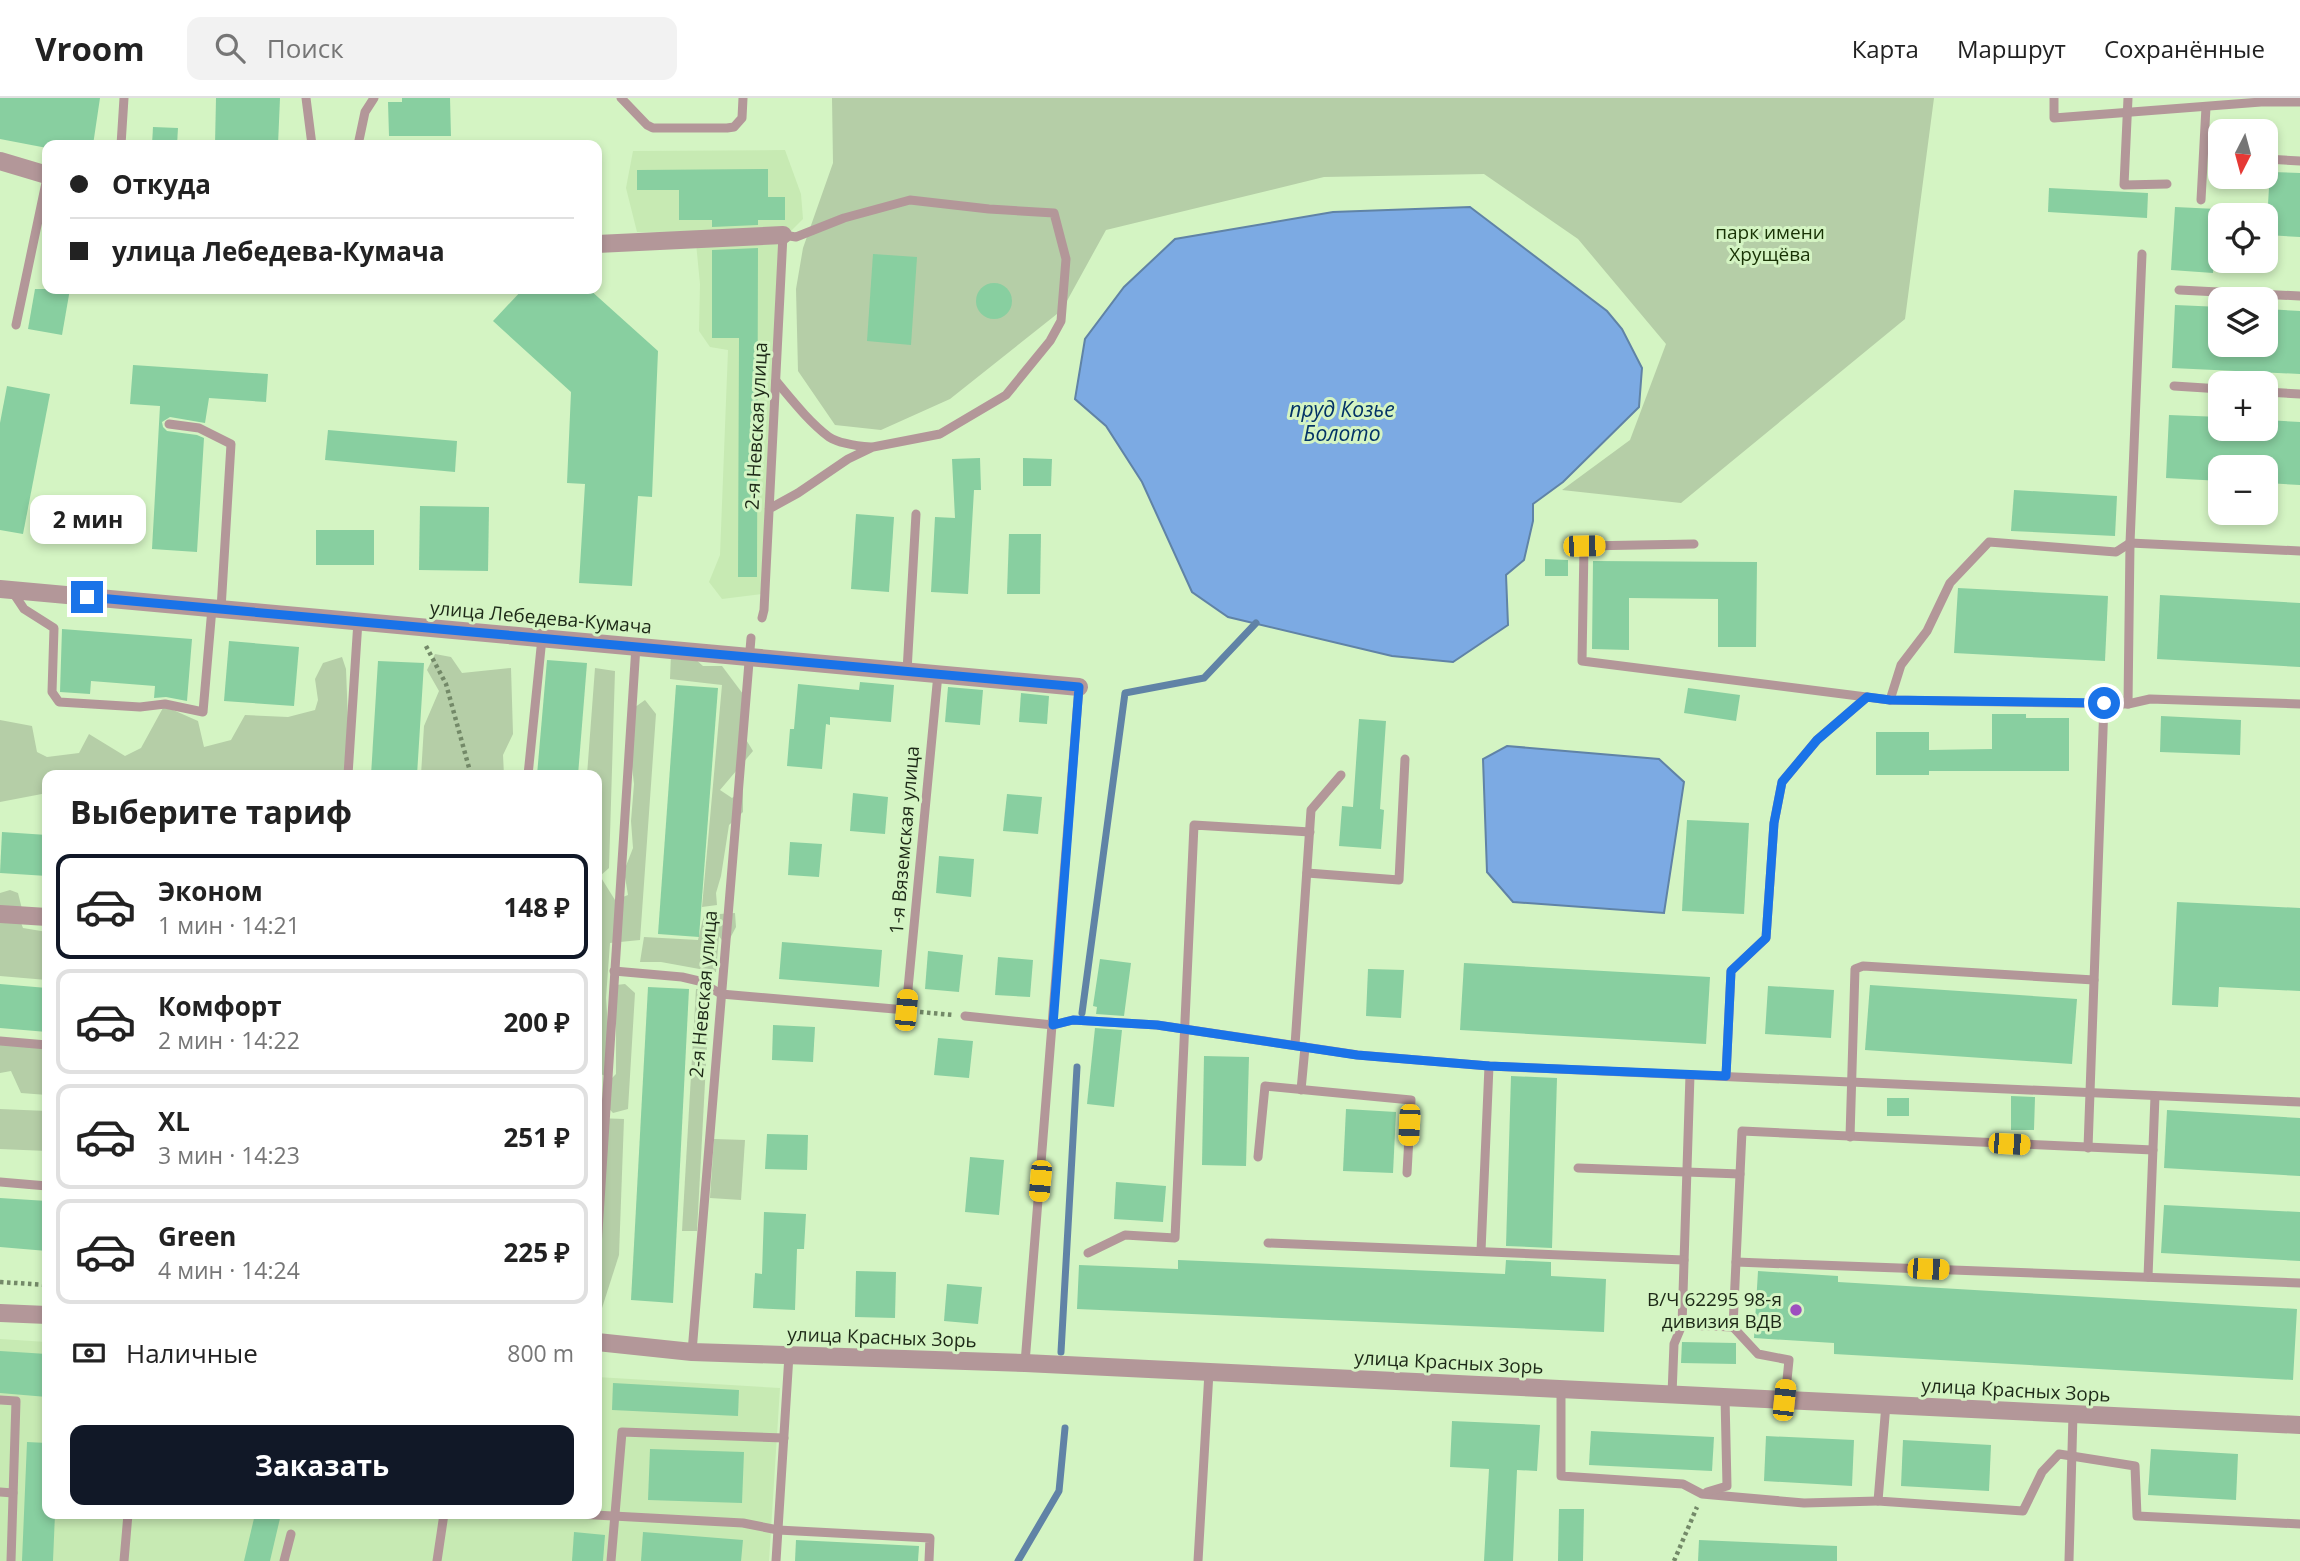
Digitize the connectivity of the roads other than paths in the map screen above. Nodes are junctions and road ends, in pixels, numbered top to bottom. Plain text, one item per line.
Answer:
1 (124, 98) edge
2 (306, 98) edge
3 (374, 98) edge
4 (621, 98) edge
5 (743, 98) edge
6 (2054, 98) edge
7 (2128, 98) edge
8 (2300, 102) edge
9 (2206, 107) junction
10 (2128, 114) junction
11 (121, 140) edge
12 (311, 140) edge
13 (359, 140) edge
14 (2278, 160) edge
15 (0, 161) edge
16 (2300, 161) edge
17 (42, 175) edge
18 (2167, 184) dead end
19 (2201, 200) dead end
20 (42, 201) edge
21 (783, 235) junction
22 (602, 244) edge
23 (2142, 254) dead end
24 (2179, 290) dead end
25 (2300, 296) edge
26 (16, 325) dead end
27 (776, 381) junction
28 (2174, 386) dead end
29 (2208, 388) edge
30 (2278, 393) edge
31 (2300, 394) edge
32 (169, 424) dead end
33 (873, 447) junction
34 (769, 509) junction
35 (916, 514) dead end
36 (2130, 543) junction
37 (1694, 544) dead end
38 (2300, 551) edge
39 (6, 590) edge
40 (216, 609) junction
41 (762, 618) dead end
42 (358, 621) junction
43 (542, 638) junction
44 (751, 638) dead end
45 (636, 646) junction
46 (750, 657) junction
47 (907, 671) junction
48 (937, 674) junction
49 (1079, 687) joint
50 (1867, 697) junction
51 (1890, 700) junction
52 (2104, 703) junction
53 (2128, 704) junction
54 (2300, 704) edge
55 (1405, 759) dead end
56 (348, 770) edge
57 (529, 770) edge
58 (1341, 775) dead end
59 (1310, 832) junction
60 (1307, 873) junction
61 (0, 914) edge
62 (42, 917) edge
63 (614, 971) junction
64 (2094, 980) junction
65 (720, 994) junction
66 (965, 1016) road end
67 (1053, 1025) junction
68 (1184, 1029) junction
69 (0, 1041) edge
70 (42, 1045) edge
71 (1300, 1046) junction
72 (1489, 1066) junction
73 (1690, 1075) junction
74 (1726, 1076) junction
75 (1852, 1082) junction
76 (1301, 1090) junction
77 (2090, 1093) junction
78 (2155, 1096) junction
79 (2300, 1102) edge
80 (1850, 1137) junction
81 (2088, 1148) junction
82 (2153, 1150) junction
83 (1258, 1157) dead end
84 (602, 1166) edge
85 (1578, 1168) dead end
86 (1407, 1173) dead end
87 (1687, 1173) junction
88 (1740, 1174) junction
89 (0, 1182) edge
90 (42, 1186) edge
91 (1268, 1243) dead end
92 (1481, 1251) junction
93 (1088, 1253) dead end
94 (1684, 1260) junction
95 (1736, 1262) junction
96 (2148, 1278) junction
97 (2300, 1283) edge
98 (0, 1312) edge
99 (42, 1315) edge
100 (1682, 1325) junction
101 (1733, 1327) junction
102 (602, 1343) edge
103 (692, 1352) junction
104 (789, 1355) junction
105 (1025, 1363) junction
106 (1209, 1372) junction
107 (1561, 1389) junction
108 (1672, 1394) junction
109 (1725, 1397) junction
110 (0, 1400) edge
111 (1784, 1400) junction
112 (1886, 1404) junction
113 (2073, 1414) junction
114 (2300, 1425) edge
115 (784, 1438) junction
116 (2072, 1455) junction
117 (0, 1492) edge
118 (13, 1493) junction
119 (1702, 1494) junction
120 (1878, 1501) junction
121 (602, 1516) edge
122 (615, 1517) junction
123 (128, 1519) edge
124 (443, 1519) edge
125 (2300, 1524) edge
126 (778, 1530) junction
127 (291, 1534) dead end
128 (11, 1561) edge
129 (124, 1561) edge
130 (284, 1561) edge
131 (436, 1561) edge
132 (611, 1561) edge
133 (776, 1561) edge
134 (929, 1561) edge
135 (1198, 1561) edge
136 (2069, 1561) edge

1 - 11 lane
2 - 12 lane
3 - 13 lane
4 - 5 lane
6 - 10 lane
7 - 10 lane
8 - 9 lane
9 - 10 lane
9 - 19 lane
10 - 18 lane
14 - 16 lane
15 - 17 street
20 - 26 lane
21 - 22 street
21 - 27 lane, 2-я Невская улица
21 - 33 lane
23 - 36 lane
24 - 25 lane
27 - 33 lane
27 - 34 lane, 2-я Невская улица
28 - 29 lane
30 - 31 lane
32 - 40 lane
33 - 34 lane
34 - 41 lane, 2-я Невская улица
35 - 47 lane
36 - 38 lane
36 - 51 lane
36 - 53 lane
37 - 50 lane
39 - 40 street, улица Лебедева-Кумача
39 - 40 lane
40 - 42 street, улица Лебедева-Кумача
42 - 43 street, улица Лебедева-Кумача
42 - 56 lane
43 - 45 street, улица Лебедева-Кумача
43 - 57 lane
44 - 46 lane, 2-я Невская улица
45 - 46 street, улица Лебедева-Кумача
45 - 63 lane
46 - 47 street, улица Лебедева-Кумача
46 - 65 lane, 2-я Невская улица
47 - 48 street, улица Лебедева-Кумача
48 - 49 street, улица Лебедева-Кумача
48 - 65 lane, 1-я Вяземская улица
49 - 67 lane
50 - 51 lane
50 - 74 lane
51 - 52 lane
52 - 53 lane
52 - 64 lane
53 - 54 lane
55 - 60 lane
58 - 59 lane
59 - 60 lane
59 - 68 lane
60 - 71 lane
61 - 62 street
63 - 65 lane
63 - 84 lane
64 - 75 lane
64 - 77 lane
65 - 103 lane, 2-я Невская улица
66 - 67 lane
67 - 68 lane
67 - 105 lane
68 - 71 lane
68 - 93 lane
69 - 70 lane
71 - 72 lane
71 - 76 lane
72 - 73 lane
72 - 92 lane
73 - 74 lane
73 - 87 lane
74 - 75 lane
75 - 77 lane
75 - 80 lane
76 - 83 lane
76 - 86 lane
77 - 78 lane
77 - 81 lane
78 - 79 lane
78 - 82 lane
80 - 81 lane
80 - 88 lane
81 - 82 lane
82 - 96 lane
85 - 87 lane
87 - 88 lane
87 - 94 lane
88 - 95 lane
89 - 90 lane
91 - 92 lane
92 - 94 lane
94 - 100 lane
95 - 96 lane
95 - 101 lane
96 - 97 lane
98 - 99 street
100 - 101 lane
100 - 108 lane
101 - 111 lane
102 - 103 street, улица Красных Зорь
103 - 104 street, улица Красных Зорь
104 - 105 street, улица Красных Зорь
104 - 115 lane
105 - 106 street, улица Красных Зорь
106 - 107 street, улица Красных Зорь
106 - 135 lane
107 - 108 street, улица Красных Зорь
107 - 119 lane
108 - 109 street, улица Красных Зорь
109 - 111 street, улица Красных Зорь
109 - 119 lane
110 - 118 lane
111 - 112 street, улица Красных Зорь
112 - 113 street, улица Красных Зорь
112 - 120 lane
113 - 114 street, улица Красных Зорь
113 - 116 lane
115 - 122 lane
115 - 126 lane
116 - 120 lane
116 - 125 lane
116 - 136 lane
117 - 118 lane
118 - 128 lane
119 - 120 lane
121 - 122 lane
122 - 126 lane
122 - 132 lane
123 - 129 lane
124 - 131 lane
126 - 133 lane
126 - 134 lane
127 - 130 lane

